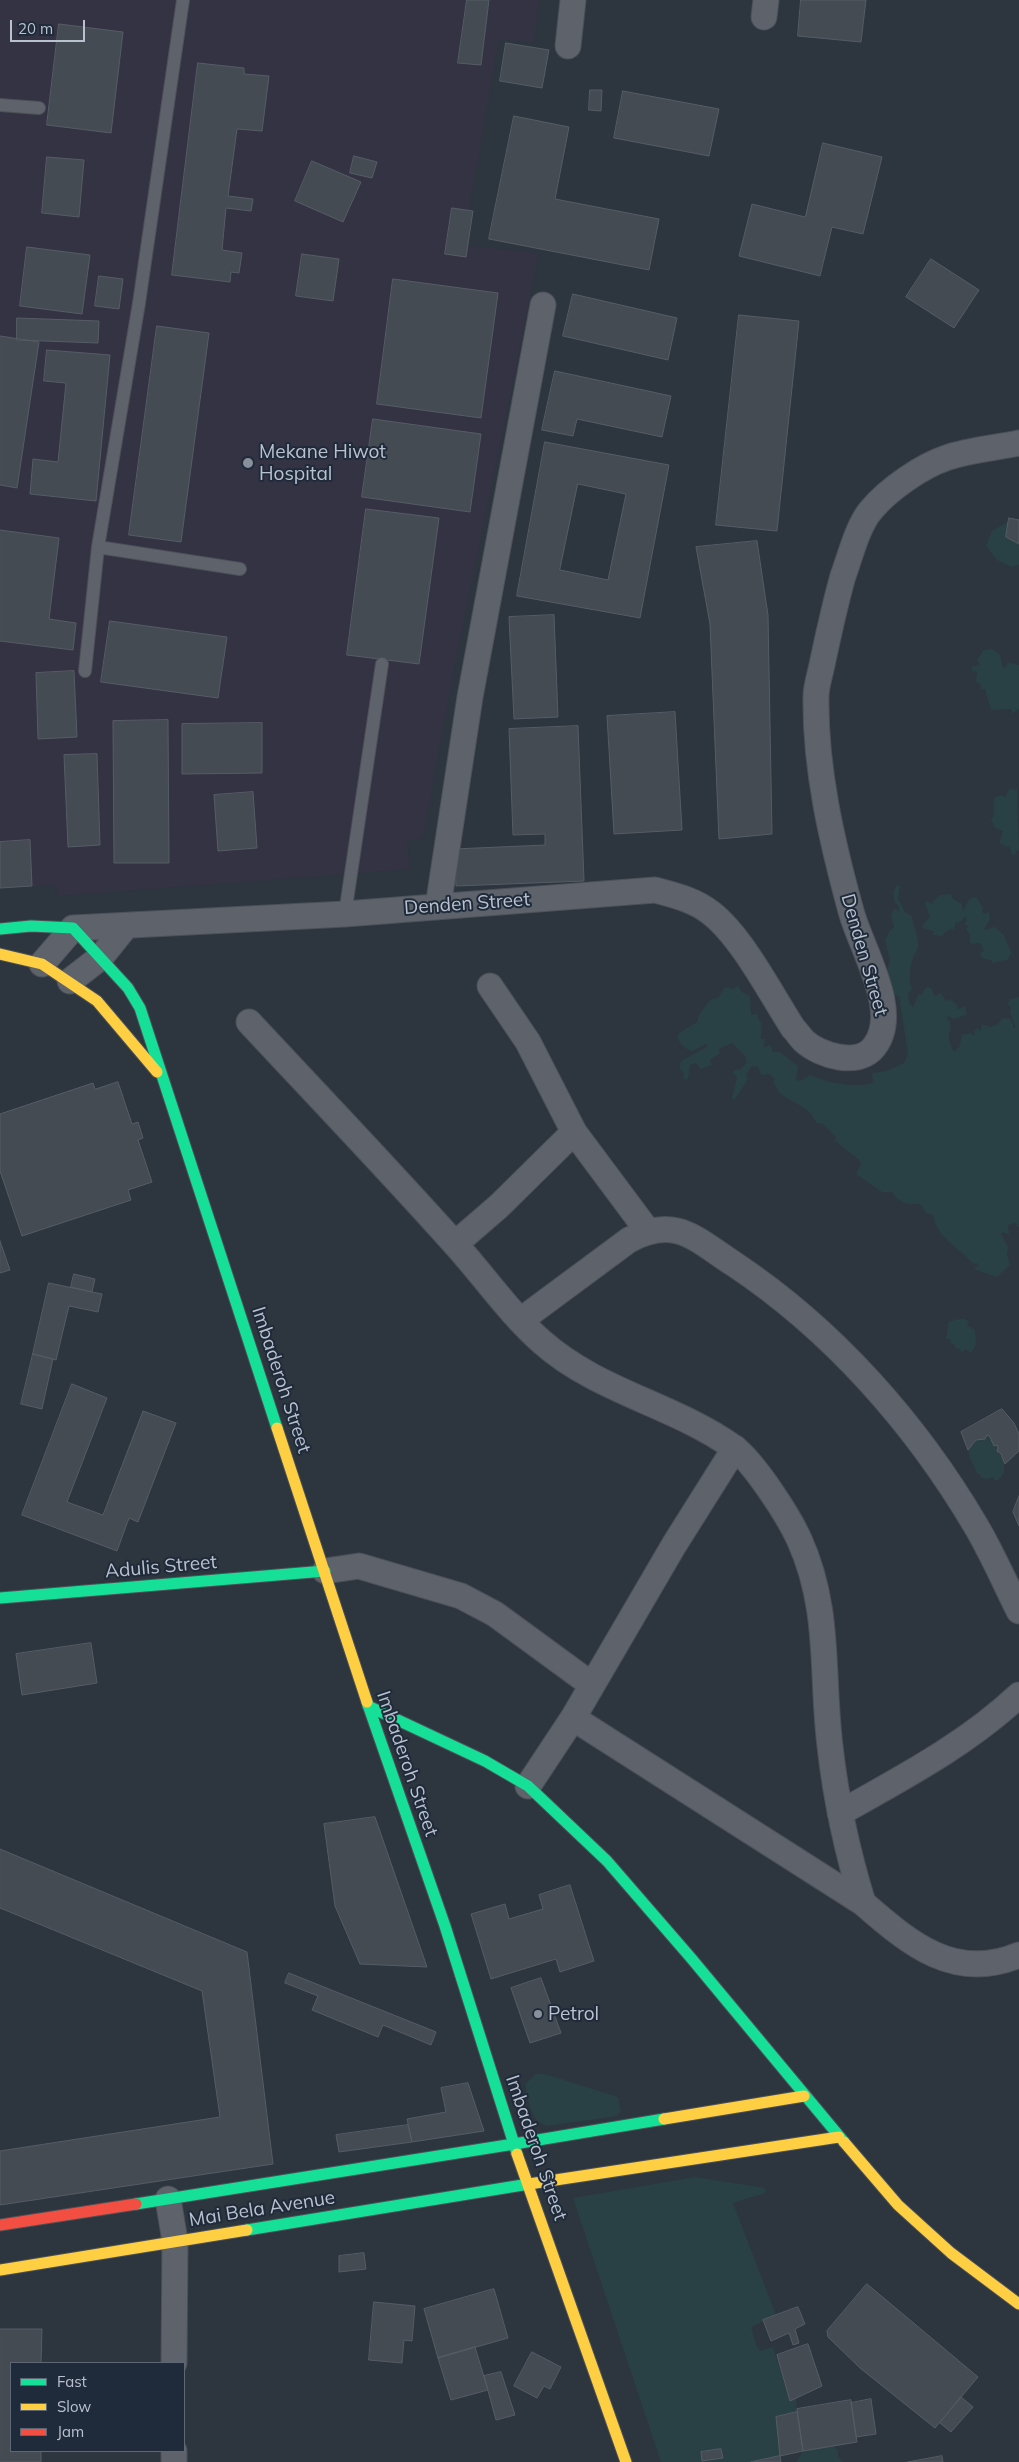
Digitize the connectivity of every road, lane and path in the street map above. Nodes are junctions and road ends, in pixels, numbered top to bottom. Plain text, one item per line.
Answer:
1 (183, 0) edge
2 (573, 0) edge
3 (568, 46) dead end
4 (0, 105) edge
5 (39, 108) dead end
6 (543, 305) dead end
7 (1019, 443) edge
8 (98, 547) junction
9 (240, 569) dead end
10 (382, 664) dead end
11 (85, 671) dead end
12 (438, 907) junction
13 (345, 914) junction
14 (126, 926) junction
15 (73, 928) junction
16 (0, 930) edge
17 (0, 954) edge
18 (101, 957) junction
19 (42, 964) junction
20 (70, 981) junction
21 (490, 986) dead end
22 (249, 1022) dead end
23 (161, 1076) junction
24 (574, 1132) junction
25 (647, 1230) junction
26 (455, 1244) junction
27 (521, 1320) junction
28 (734, 1448) junction
29 (325, 1571) junction
30 (0, 1598) edge
31 (1019, 1611) edge
32 (592, 1685) junction
33 (1019, 1695) edge
34 (368, 1706) junction
35 (573, 1718) junction
36 (528, 1786) junction
37 (840, 1812) junction
38 (863, 1903) junction
39 (1019, 1954) edge
40 (804, 2096) junction
41 (839, 2137) junction
42 (514, 2144) junction
43 (529, 2184) junction
44 (168, 2198) junction
45 (0, 2225) edge
46 (175, 2241) junction
47 (0, 2270) edge
48 (1019, 2304) edge
49 (174, 2362) edge
50 (626, 2462) edge

1 - 8 lane
2 - 3 street
4 - 5 lane
6 - 12 street
7 - 12 street, Denden Street
8 - 9 lane
8 - 11 lane
10 - 13 lane
12 - 13 street, Denden Street
13 - 14 street, Denden Street
14 - 15 street, Denden Street
14 - 18 street
15 - 16 main road
15 - 18 main road
15 - 19 street
17 - 19 main road
18 - 20 street
18 - 23 main road, Imbaderoh Street
19 - 20 main road
20 - 23 main road, Imbaderoh Street
21 - 24 street
22 - 26 street
23 - 29 main road, Imbaderoh Street
24 - 25 street
24 - 26 street
25 - 27 street
25 - 31 street
26 - 27 street
27 - 28 street
28 - 32 street
28 - 37 street
29 - 30 main road, Adulis Street
29 - 32 street
29 - 34 main road, Imbaderoh Street
32 - 35 street
33 - 37 street
34 - 36 main road
34 - 42 main road, Imbaderoh Street
35 - 36 street
35 - 38 street
36 - 40 main road
37 - 38 street
38 - 39 street
40 - 41 main road
40 - 42 main road, Mai Bela Avenue
41 - 43 main road, Mai Bela Avenue
41 - 48 main road
42 - 43 main road, Imbaderoh Street
42 - 44 main road, Mai Bela Avenue
43 - 46 main road, Mai Bela Avenue
43 - 50 main road, Imbaderoh Street
44 - 45 main road, Mai Bela Avenue
44 - 46 street
46 - 47 main road, Mai Bela Avenue
46 - 49 street

